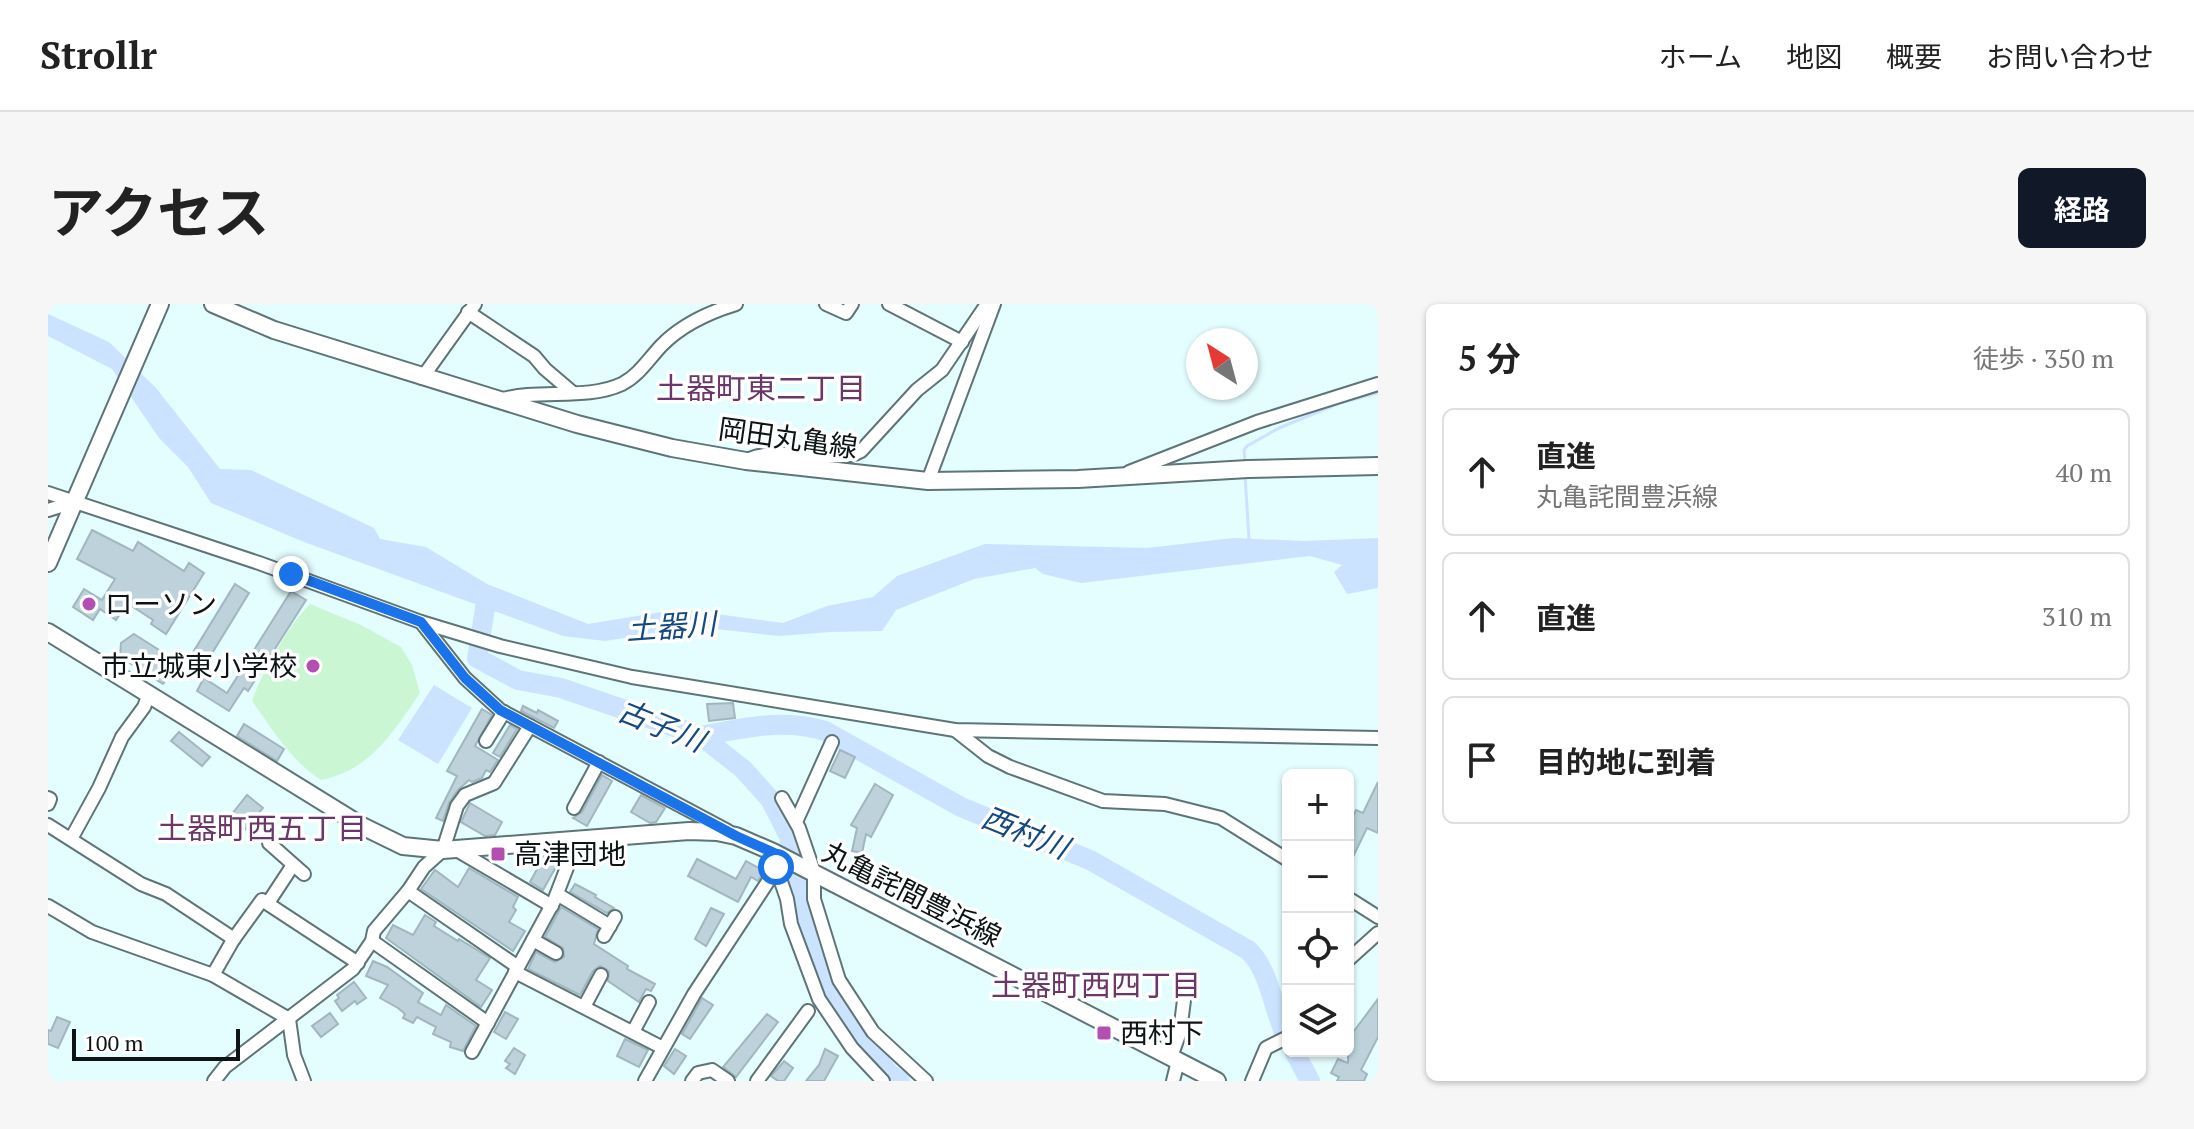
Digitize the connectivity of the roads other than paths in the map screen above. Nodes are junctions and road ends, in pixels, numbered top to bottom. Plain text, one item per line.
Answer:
1 (160, 304) edge
2 (213, 304) edge
3 (736, 304) edge
4 (826, 304) edge
5 (852, 304) edge
6 (889, 304) edge
7 (987, 304) edge
8 (994, 304) edge
9 (233, 308) edge
10 (472, 308) edge
11 (962, 342) junction
12 (422, 378) junction
13 (1378, 384) edge
14 (572, 392) junction
15 (498, 401) junction
16 (746, 461) junction
17 (1378, 466) edge
18 (1121, 475) junction
19 (928, 481) junction
20 (48, 493) edge
21 (77, 495) junction
22 (48, 510) edge
23 (48, 563) edge
24 (421, 622) junction
25 (48, 632) edge
26 (149, 694) junction
27 (504, 712) junction
28 (530, 726) junction
29 (955, 730) junction
30 (1378, 738) edge
31 (486, 741) dead end
32 (832, 742) dead end
33 (599, 762) junction
34 (782, 798) dead end
35 (574, 808) dead end
36 (796, 822) junction
37 (48, 825) edge
38 (736, 836) junction
39 (71, 839) junction
40 (578, 839) junction
41 (269, 843) dead end
42 (449, 849) junction
43 (1282, 856) edge
44 (778, 862) junction
45 (293, 865) junction
46 (811, 871) junction
47 (304, 874) dead end
48 (408, 891) junction
49 (555, 900) junction
50 (1354, 902) edge
51 (268, 903) junction
52 (48, 906) edge
53 (1378, 917) edge
54 (610, 926) dead end
55 (1378, 933) edge
56 (234, 939) junction
57 (533, 940) junction
58 (372, 941) junction
59 (556, 953) dead end
60 (1354, 955) edge
61 (358, 963) junction
62 (517, 970) junction
63 (213, 975) junction
64 (601, 975) dead end
65 (1184, 1000) dead end
66 (649, 1002) dead end
67 (584, 1007) junction
68 (808, 1011) dead end
69 (289, 1019) junction
70 (488, 1023) junction
71 (633, 1032) junction
72 (1282, 1040) edge
73 (663, 1048) junction
74 (472, 1052) dead end
75 (1175, 1059) junction
76 (648, 1080) edge
77 (214, 1081) edge
78 (304, 1081) edge
79 (692, 1081) edge
80 (728, 1081) edge
81 (757, 1081) edge
82 (883, 1081) edge
83 (926, 1081) edge
84 (1173, 1081) edge
85 (1217, 1081) edge
86 (1252, 1081) edge

1 - 21 main road
2 - 9 main road, 岡田丸亀線
3 - 14 street
4 - 5 street
6 - 11 street
7 - 11 street
8 - 19 street
9 - 12 main road, 岡田丸亀線
10 - 12 street
10 - 14 street
11 - 16 street
12 - 15 main road, 岡田丸亀線
13 - 18 street
14 - 15 street
15 - 16 main road, 岡田丸亀線
16 - 19 main road, 岡田丸亀線
17 - 18 main road, 岡田丸亀線
18 - 19 main road, 岡田丸亀線
20 - 21 street
21 - 22 street
21 - 23 main road
21 - 24 street
24 - 27 street
24 - 29 street
25 - 26 main road, 丸亀詫間豊浜線
26 - 39 street
26 - 42 main road, 丸亀詫間豊浜線
27 - 28 street
27 - 31 street
28 - 33 street
28 - 42 street
29 - 30 street
29 - 43 street
32 - 36 street
33 - 35 street
33 - 38 street
34 - 36 street
36 - 46 street
37 - 39 street
38 - 40 main road, 丸亀詫間豊浜線
38 - 44 main road, 丸亀詫間豊浜線
39 - 56 street
40 - 42 main road, 丸亀詫間豊浜線
40 - 49 street
41 - 45 street
42 - 48 street
42 - 49 street
44 - 46 main road, 丸亀詫間豊浜線
44 - 73 street
44 - 82 street
45 - 47 street
45 - 51 street
46 - 75 main road, 丸亀詫間豊浜線
46 - 83 street
48 - 58 street
48 - 62 street
49 - 54 street
49 - 57 street
50 - 53 street
51 - 56 street
51 - 61 street
52 - 63 street
55 - 60 street
56 - 63 street
57 - 59 street
57 - 62 street
58 - 61 street
58 - 70 street
61 - 69 street
62 - 67 street
62 - 70 street
63 - 69 street
64 - 67 street
65 - 75 street
66 - 71 street
67 - 71 street
68 - 81 street
69 - 77 street
69 - 78 street
70 - 74 street
71 - 73 street
72 - 86 street
73 - 76 street
75 - 84 street
75 - 85 main road, 丸亀詫間豊浜線
79 - 80 street

